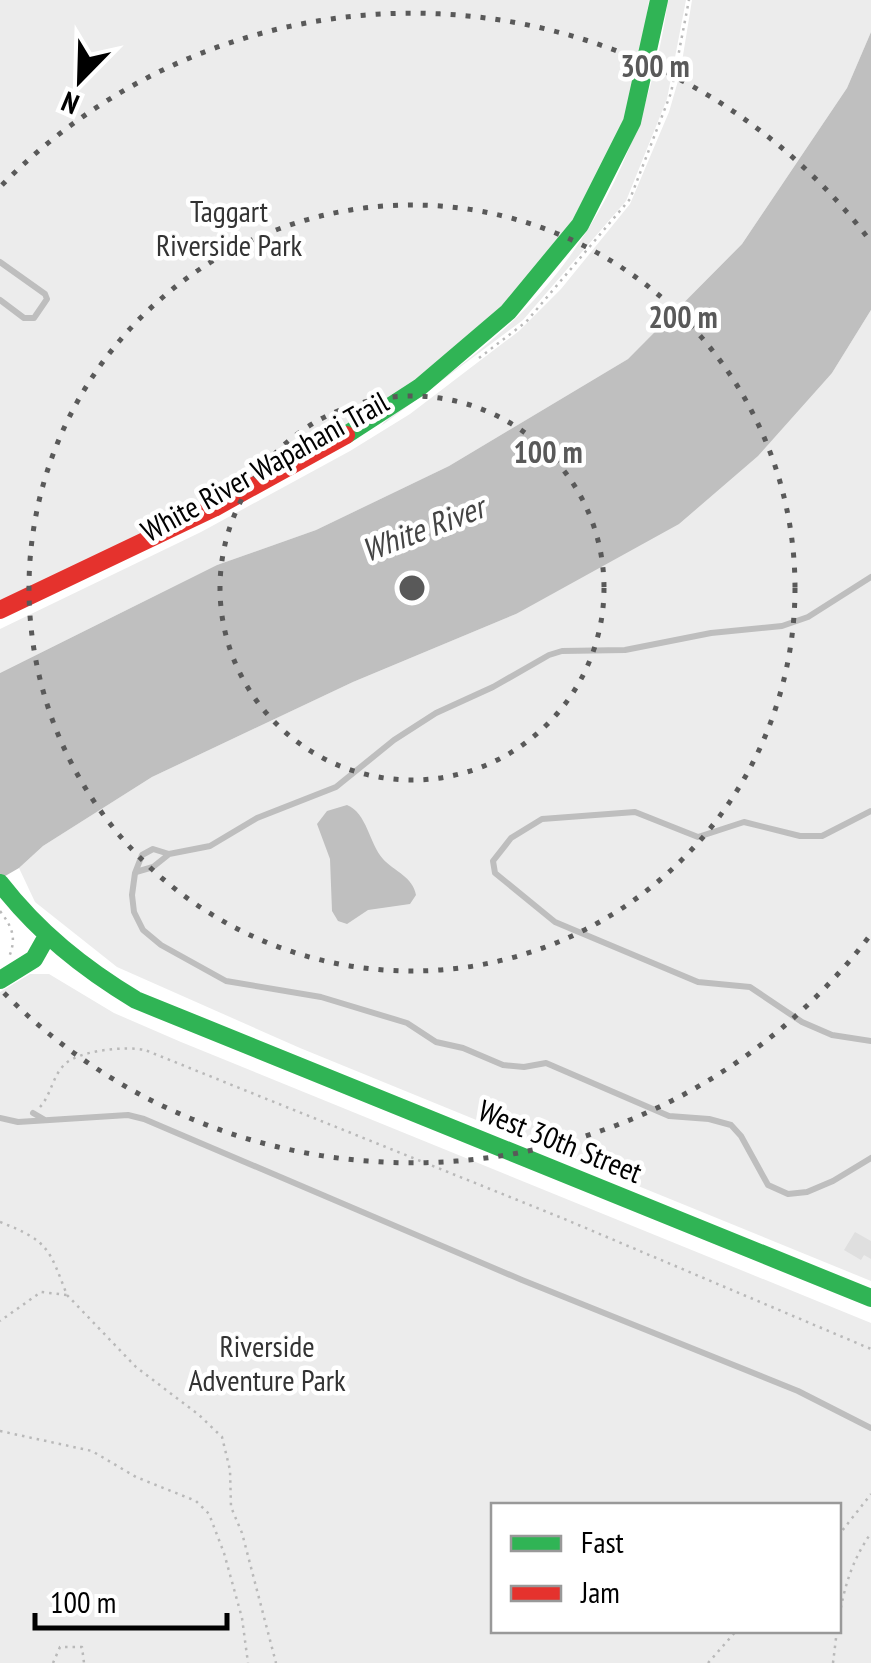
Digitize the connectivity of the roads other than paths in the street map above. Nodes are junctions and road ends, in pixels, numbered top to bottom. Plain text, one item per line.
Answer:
1 (659, 0) edge
2 (0, 262) edge
3 (0, 300) edge
4 (871, 578) edge
5 (0, 610) edge
6 (871, 811) edge
7 (169, 854) junction
8 (135, 873) junction
9 (3, 897) edge
10 (47, 936) junction
11 (0, 980) edge
12 (871, 1041) edge
13 (33, 1113) road end
14 (0, 1118) edge
15 (46, 1121) junction
16 (871, 1158) edge
17 (871, 1298) edge
18 (871, 1428) edge

1 - 5 street
2 - 3 lane
4 - 7 lane
6 - 12 lane
7 - 8 lane
7 - 8 lane
8 - 16 lane
9 - 10 street, West 30th Street
10 - 11 street
10 - 17 street, West 30th Street
13 - 15 lane
14 - 15 lane
15 - 18 lane

